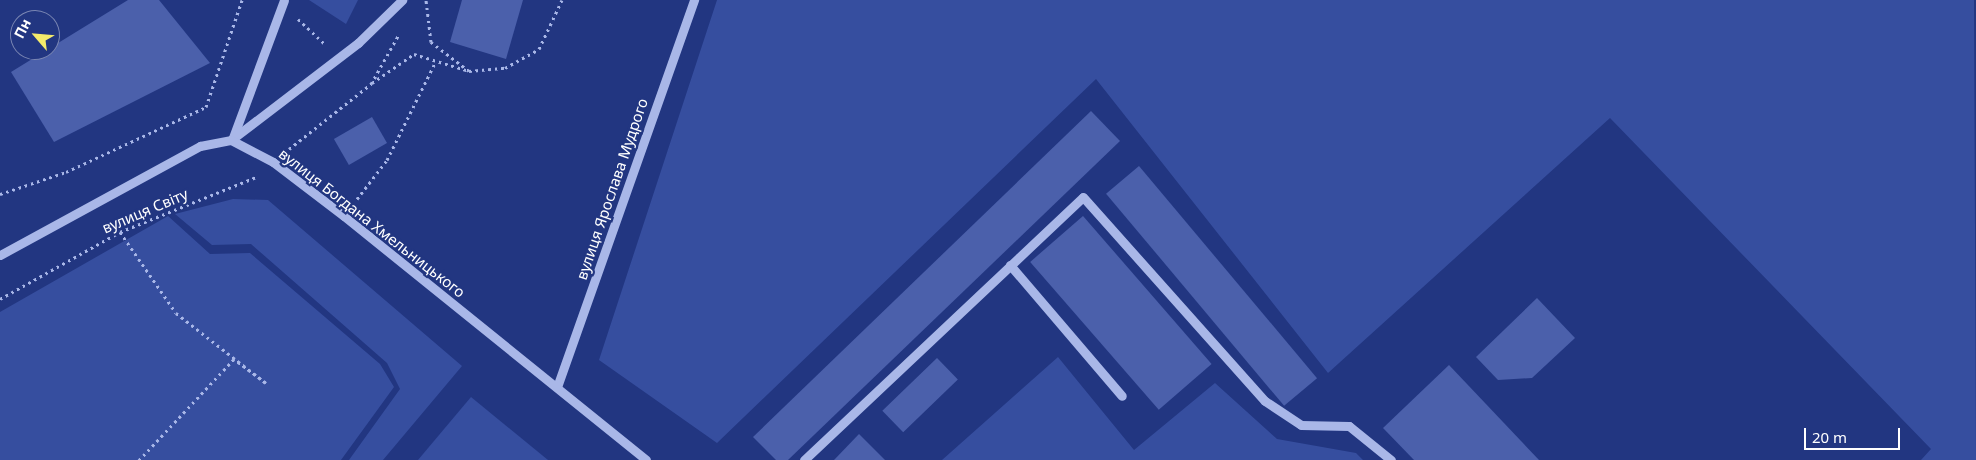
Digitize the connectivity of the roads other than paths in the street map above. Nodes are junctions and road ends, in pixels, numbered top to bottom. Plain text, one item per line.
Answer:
1 (402, 0) edge
2 (694, 0) edge
3 (284, 2) edge
4 (232, 140) junction
5 (0, 255) edge
6 (1010, 265) junction
7 (557, 387) junction
8 (1122, 396) dead end
9 (646, 460) edge
10 (804, 460) edge
11 (1391, 460) edge

1 - 4 street
2 - 7 street, вулиця Ярослава Мудрого
3 - 4 street
4 - 5 street
4 - 7 street, вулиця Богдана Хмельницького
6 - 8 street
6 - 10 street
6 - 11 street
7 - 9 street, вулиця Богдана Хмельницького

